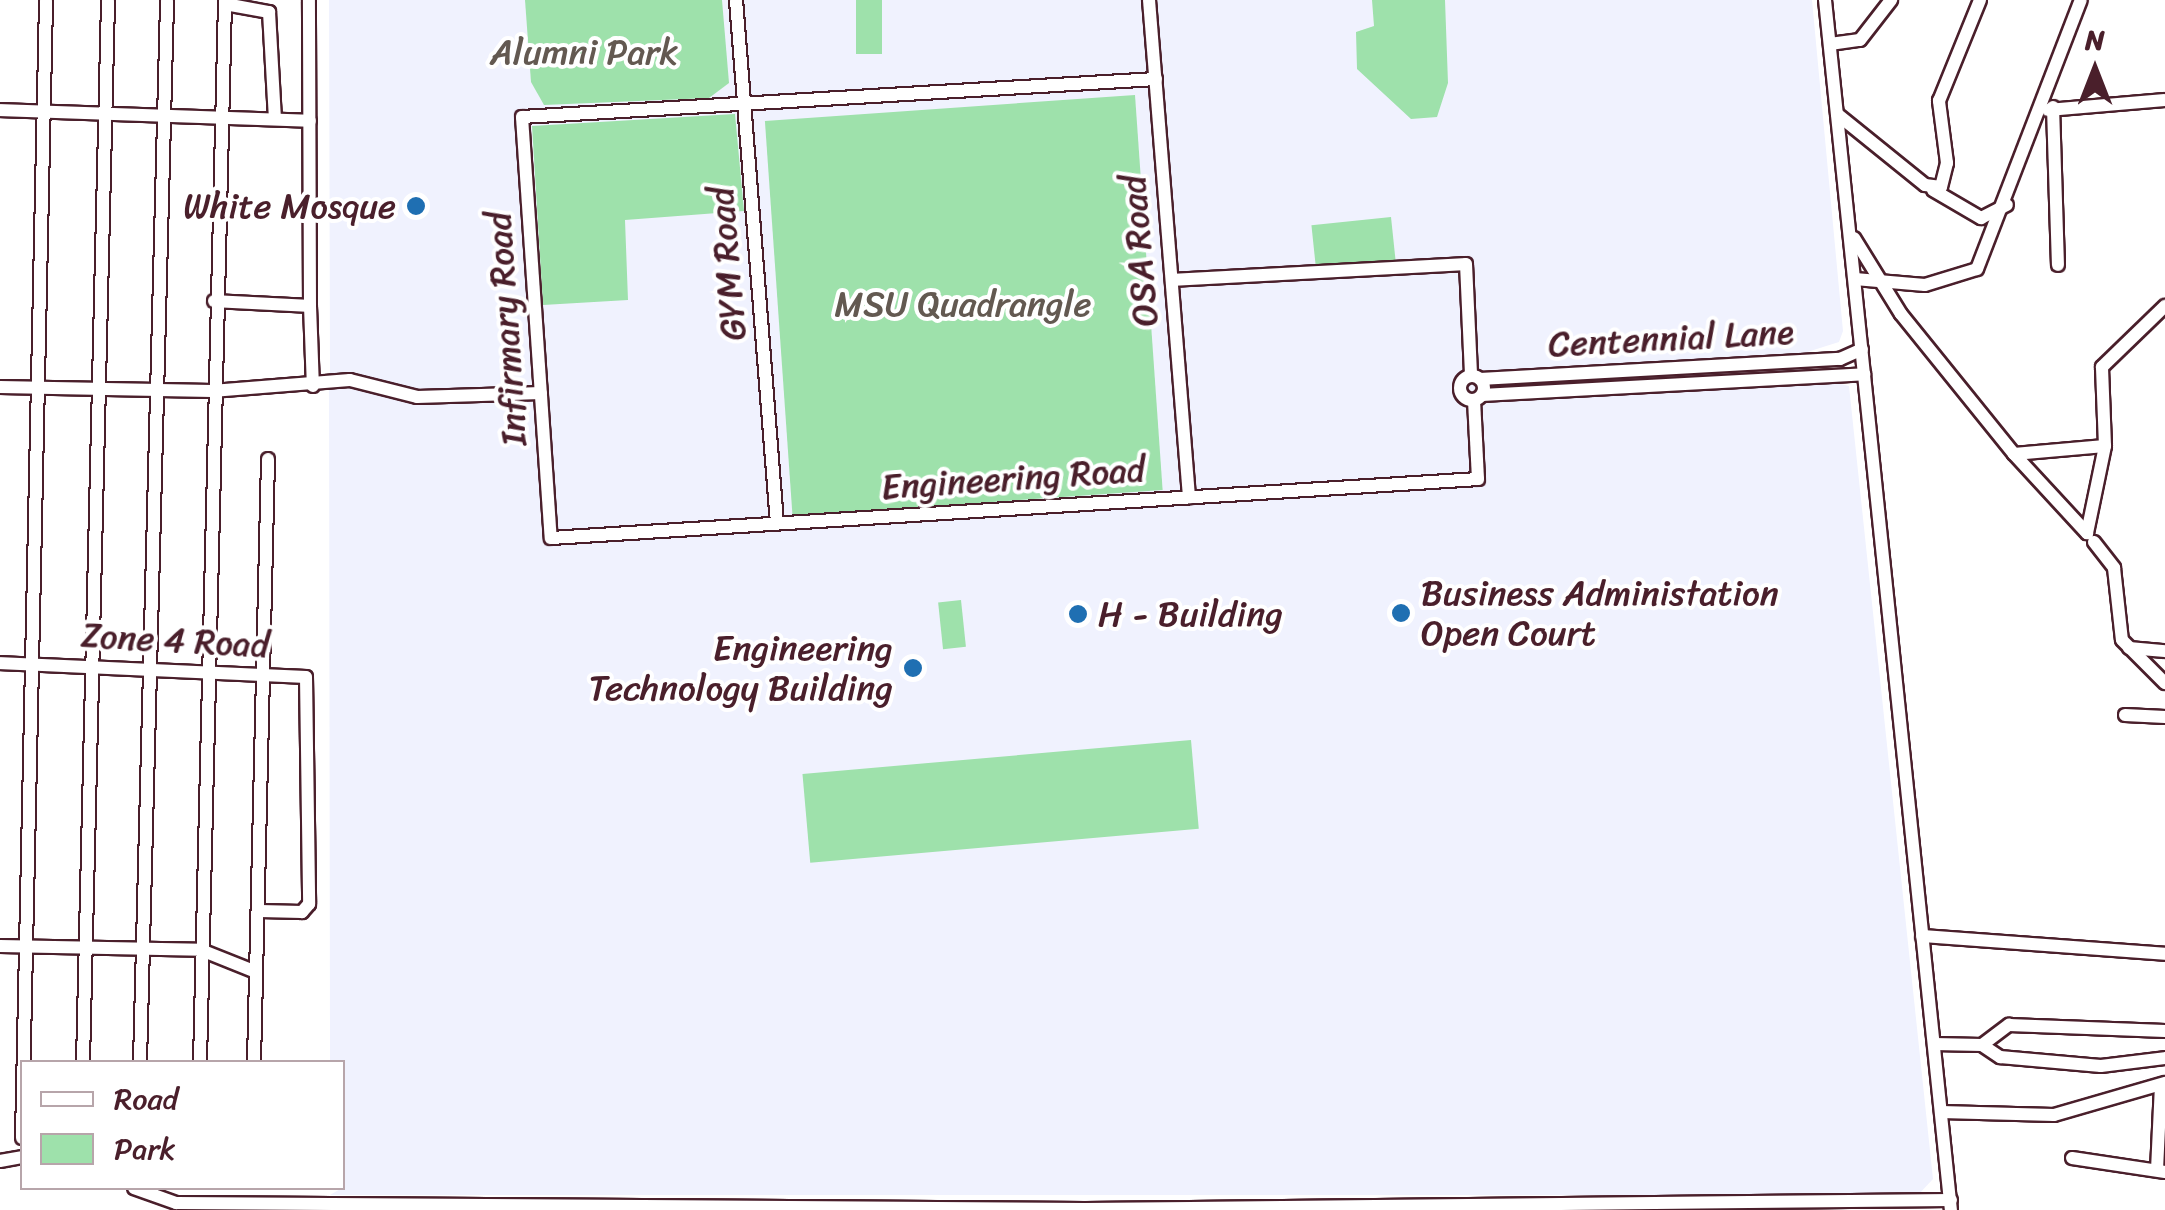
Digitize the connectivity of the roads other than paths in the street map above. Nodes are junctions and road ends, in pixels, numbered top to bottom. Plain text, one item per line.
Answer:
1 (46, 0) edge
2 (108, 0) edge
3 (167, 0) edge
4 (309, 0) edge
5 (736, 0) edge
6 (1149, 0) edge
7 (1826, 0) edge
8 (1891, 0) edge
9 (1980, 0) edge
10 (2082, 0) edge
11 (225, 2) edge
12 (1830, 44) junction
13 (1156, 79) junction
14 (2051, 82) junction
15 (2165, 100) edge
16 (2072, 101) junction
17 (744, 103) junction
18 (0, 110) edge
19 (2047, 110) junction
20 (44, 112) junction
21 (105, 112) junction
22 (164, 114) junction
23 (1837, 114) junction
24 (221, 116) junction
25 (275, 119) junction
26 (310, 122) junction
27 (1934, 190) junction
28 (2007, 206) junction
29 (1850, 232) junction
30 (2058, 265) dead end
31 (1854, 279) junction
32 (1172, 280) junction
33 (1880, 284) junction
34 (214, 301) junction
35 (310, 306) junction
36 (2165, 306) edge
37 (1862, 348) junction
38 (1787, 358) junction
39 (1728, 362) junction
40 (1819, 366) junction
41 (1840, 366) junction
42 (1645, 367) junction
43 (1568, 372) junction
44 (1864, 374) junction
45 (1475, 377) junction
46 (1789, 378) junction
47 (1730, 382) junction
48 (313, 386) junction
49 (1645, 386) junction
50 (0, 388) edge
51 (34, 388) junction
52 (97, 389) junction
53 (155, 390) junction
54 (212, 390) junction
55 (1569, 390) junction
56 (540, 393) junction
57 (1478, 398) junction
58 (2105, 446) junction
59 (2014, 454) junction
60 (268, 459) dead end
61 (1189, 497) junction
62 (778, 523) junction
63 (551, 538) joint
64 (2094, 542) dead end
65 (2126, 648) junction
66 (2165, 651) edge
67 (0, 663) edge
68 (26, 664) junction
69 (87, 665) junction
70 (146, 667) junction
71 (203, 670) junction
72 (260, 672) junction
73 (2165, 683) edge
74 (2125, 715) dead end
75 (2165, 717) edge
76 (260, 911) junction
77 (1922, 936) junction
78 (83, 943) junction
79 (23, 945) junction
80 (0, 946) edge
81 (141, 946) junction
82 (201, 950) junction
83 (2165, 954) edge
84 (256, 972) junction
85 (2165, 1030) edge
86 (1934, 1044) junction
87 (1982, 1045) junction
88 (2165, 1058) edge
89 (22, 1060) edge
90 (83, 1060) edge
91 (140, 1060) edge
92 (200, 1060) edge
93 (254, 1060) edge
94 (2163, 1084) edge
95 (1941, 1112) junction
96 (2072, 1158) dead end
97 (2161, 1171) edge
98 (138, 1190) edge
99 (250, 1195) edge
100 (368, 1205) edge
101 (924, 1205) edge
102 (1889, 1205) edge
103 (1951, 1205) edge
104 (172, 1206) edge
105 (764, 1206) edge
106 (979, 1206) edge
107 (1728, 1206) edge
108 (1782, 1206) edge
109 (1837, 1206) edge
110 (599, 1207) edge
111 (817, 1207) edge
112 (871, 1207) edge
113 (1623, 1207) edge
114 (1678, 1207) edge
115 (656, 1208) edge
116 (709, 1208) edge
117 (1033, 1208) edge
118 (1142, 1208) edge
119 (1193, 1208) edge
120 (1246, 1208) edge
121 (1408, 1208) edge
122 (1461, 1208) edge
123 (1518, 1208) edge
124 (1568, 1208) edge
125 (1085, 1209) edge
126 (1300, 1209) edge
127 (1353, 1209) edge

1 - 20 street
2 - 21 street
3 - 22 street
4 - 26 street
5 - 17 street, GYM Road
6 - 13 street, OSA Road
7 - 12 street
8 - 12 street
9 - 27 street
10 - 14 street
11 - 24 street
11 - 25 street
12 - 23 street
13 - 17 street
13 - 32 street, OSA Road
14 - 16 street
14 - 19 street
15 - 16 street
16 - 19 street
17 - 56 street, Infirmary Road
17 - 62 street, GYM Road
18 - 20 street
19 - 28 street
19 - 30 street
20 - 21 street
20 - 51 street
21 - 22 street
21 - 52 street
22 - 24 street
22 - 53 street
23 - 27 street
23 - 29 street
24 - 25 street
24 - 34 street
25 - 26 street
26 - 35 street
27 - 28 street
28 - 33 street
29 - 31 street
29 - 33 street
31 - 33 street
31 - 37 street
32 - 45 street
32 - 61 street, OSA Road
33 - 59 street
34 - 35 street
34 - 54 street
35 - 48 street
36 - 58 street
37 - 41 street, Centennial Lane
37 - 44 street
38 - 39 street, Centennial Lane
38 - 40 street, Centennial Lane
38 - 46 street
39 - 42 street, Centennial Lane
39 - 47 street
40 - 41 street, Centennial Lane
40 - 46 street, Centennial Lane
41 - 44 street, Centennial Lane
42 - 43 street, Centennial Lane
42 - 49 street
43 - 45 street, Centennial Lane
43 - 55 street
44 - 77 street
45 - 57 street
45 - 57 street
46 - 47 street, Centennial Lane
47 - 49 street, Centennial Lane
48 - 54 street
48 - 56 street
49 - 55 street, Centennial Lane
50 - 51 street
51 - 52 street
51 - 68 street
52 - 53 street
52 - 69 street
53 - 54 street
53 - 70 street
54 - 71 street
55 - 57 street, Centennial Lane
56 - 63 street, Infirmary Road
57 - 61 street, Engineering Road
58 - 59 street
58 - 59 street
60 - 72 street
61 - 62 street, Engineering Road
62 - 63 street, Engineering Road
64 - 65 street
65 - 66 street
65 - 73 street
67 - 68 street, Zone 4 Road
68 - 69 street, Zone 4 Road
68 - 79 street
69 - 70 street, Zone 4 Road
69 - 78 street
70 - 71 street, Zone 4 Road
70 - 81 street
71 - 72 street, Zone 4 Road
71 - 82 street
72 - 76 street
72 - 76 street, Zone 4 Road
74 - 75 street
76 - 84 street
77 - 83 street
77 - 86 street
78 - 79 street
78 - 81 street
78 - 90 street
79 - 80 street
79 - 89 street
81 - 82 street
81 - 91 street
82 - 84 street
82 - 92 street
84 - 93 street
85 - 87 street
86 - 87 street
86 - 95 street
87 - 88 street
94 - 95 street
94 - 97 street
95 - 103 street
96 - 97 street
98 - 104 street
99 - 100 street
99 - 104 street
100 - 110 street
101 - 106 street
101 - 112 street
102 - 103 street
102 - 109 street
105 - 111 street
105 - 116 street
106 - 117 street
107 - 108 street
107 - 114 street
108 - 109 street
110 - 115 street
111 - 112 street
113 - 114 street
113 - 124 street
115 - 116 street
117 - 125 street
118 - 119 street
118 - 125 street
119 - 120 street
120 - 126 street
121 - 122 street
121 - 127 street
122 - 123 street
123 - 124 street
126 - 127 street

